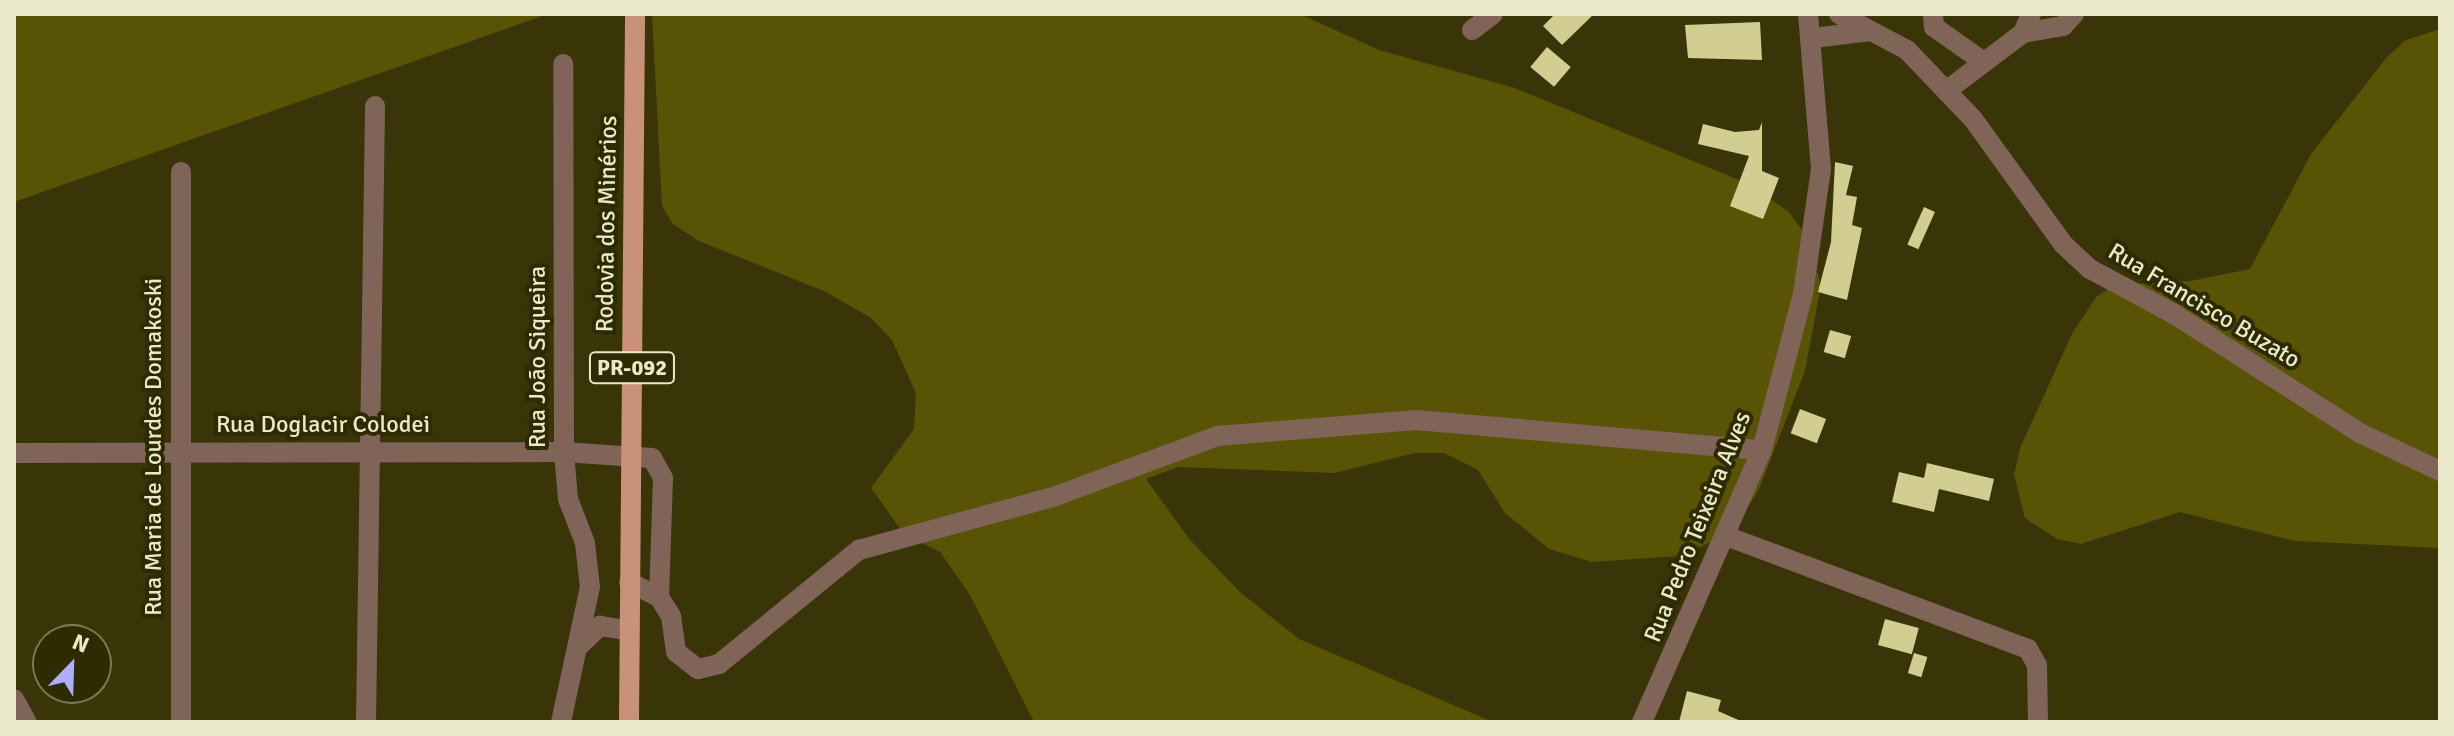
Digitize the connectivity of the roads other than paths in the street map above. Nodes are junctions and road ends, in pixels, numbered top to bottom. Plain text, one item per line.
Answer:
1 (635, 14) edge
2 (1493, 14) edge
3 (1808, 14) edge
4 (1839, 14) edge
5 (1933, 14) edge
6 (2074, 14) edge
7 (2027, 24) edge
8 (1472, 30) dead end
9 (1871, 31) junction
10 (1813, 38) junction
11 (1981, 60) junction
12 (563, 64) dead end
13 (1946, 91) junction
14 (375, 106) dead end
15 (181, 172) dead end
16 (178, 450) junction
17 (1762, 450) junction
18 (564, 452) junction
19 (14, 453) edge
20 (369, 453) junction
21 (631, 456) junction
22 (2440, 471) edge
23 (1726, 536) junction
24 (629, 582) junction
25 (659, 597) junction
26 (630, 631) junction
27 (580, 645) junction
28 (14, 699) edge
29 (27, 722) edge
30 (181, 722) edge
31 (366, 722) edge
32 (561, 722) edge
33 (629, 722) edge
34 (1642, 722) edge
35 (2038, 722) edge

1 - 21 main road, Rodovia dos Minérios / PR-092
2 - 8 street
3 - 10 street, Rua Pedro Teixeira Alves
4 - 9 street, Rua Francisco Buzato
5 - 11 street
6 - 7 street
7 - 11 street
9 - 10 street
9 - 13 street, Rua Francisco Buzato
10 - 17 street, Rua Pedro Teixeira Alves
11 - 13 street
12 - 18 street, Rua João Siqueira
13 - 22 street, Rua Francisco Buzato
14 - 20 street
15 - 16 street, Rua Maria de Lourdes Domakoski
16 - 19 street, Rua Doglacir Colodei
16 - 20 street, Rua Doglacir Colodei
16 - 30 street, Rua Maria de Lourdes Domakoski
17 - 23 street, Rua Pedro Teixeira Alves
17 - 25 street
18 - 20 street, Rua Doglacir Colodei
18 - 21 street, Rua Doglacir Colodei
18 - 27 street, Rua João Siqueira
20 - 31 street
21 - 24 main road, Rodovia dos Minérios / PR-092
21 - 25 street
23 - 34 street, Rua Pedro Teixeira Alves
23 - 35 street
24 - 25 street
24 - 26 main road, Rodovia dos Minérios / PR-092
26 - 27 street
26 - 33 main road, Rodovia dos Minérios / PR-092
27 - 32 street, Rua João Siqueira
28 - 29 street

